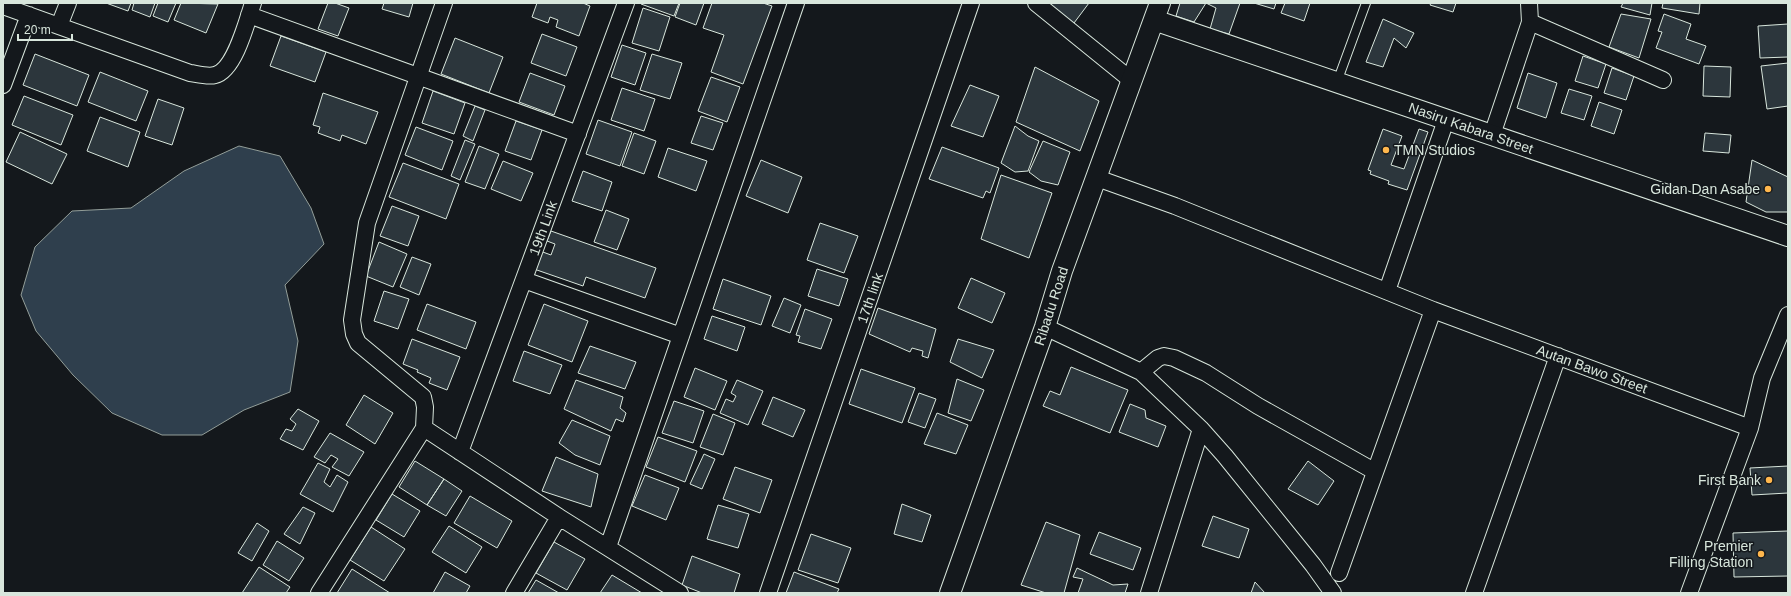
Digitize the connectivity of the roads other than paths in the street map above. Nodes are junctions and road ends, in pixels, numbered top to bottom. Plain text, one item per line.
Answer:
1 (68, 3) edge
2 (444, 3) edge
3 (626, 3) edge
4 (796, 3) edge
5 (971, 3) edge
6 (1036, 3) edge
7 (1366, 3) edge
8 (1529, 3) edge
9 (3, 6) edge
10 (251, 9) edge
11 (1157, 12) edge
12 (29, 15) junction
13 (1530, 22) junction
14 (59, 26) junction
15 (418, 77) junction
16 (1131, 80) junction
17 (1663, 80) dead end
18 (1337, 82) junction
19 (3, 85) edge
20 (1446, 120) junction
21 (578, 134) junction
22 (1492, 135) junction
23 (1097, 178) junction
24 (1788, 236) edge
25 (524, 280) junction
26 (1387, 291) junction
27 (1433, 310) junction
28 (1788, 315) edge
29 (1045, 327) junction
30 (681, 336) junction
31 (1558, 356) junction
32 (1140, 372) junction
33 (424, 428) junction
34 (1750, 428) junction
35 (1201, 430) junction
36 (460, 452) junction
37 (1374, 471) junction
38 (559, 517) junction
39 (608, 547) junction
40 (1339, 572) dead end
41 (1332, 592) edge
42 (319, 593) edge
43 (514, 593) edge
44 (680, 593) edge
45 (768, 593) edge
46 (950, 593) edge
47 (1149, 593) edge
48 (1474, 593) edge
49 (1689, 593) edge

1 - 14 street
2 - 15 street
3 - 21 street, 19th Link
4 - 30 street
5 - 45 street, 17th link
6 - 16 street
7 - 18 lane
8 - 13 street
9 - 12 street
10 - 14 street
10 - 15 street
11 - 16 street, Ribadu Road
11 - 18 street, Nasiru Kabara Street
12 - 14 street
12 - 19 street
13 - 17 street
13 - 22 street
15 - 21 street
15 - 33 street
16 - 23 street, Ribadu Road
18 - 20 street, Nasiru Kabara Street
20 - 22 street, Nasiru Kabara Street
20 - 26 street
21 - 25 street, 19th Link
22 - 24 street, Nasiru Kabara Street
23 - 26 street, Autan Bawo Street
23 - 29 street, Ribadu Road
25 - 30 street
25 - 36 street, 19th Link
26 - 27 street, Autan Bawo Street
27 - 31 street, Autan Bawo Street
27 - 37 street
28 - 34 street
29 - 32 street
29 - 46 street, Ribadu Road
30 - 39 street
31 - 34 street, Autan Bawo Street
31 - 48 street
32 - 35 street
32 - 37 street
33 - 36 street
33 - 42 street
34 - 49 street
35 - 41 street
35 - 47 street
36 - 38 street
37 - 40 street
38 - 39 street
38 - 43 street
39 - 44 street

